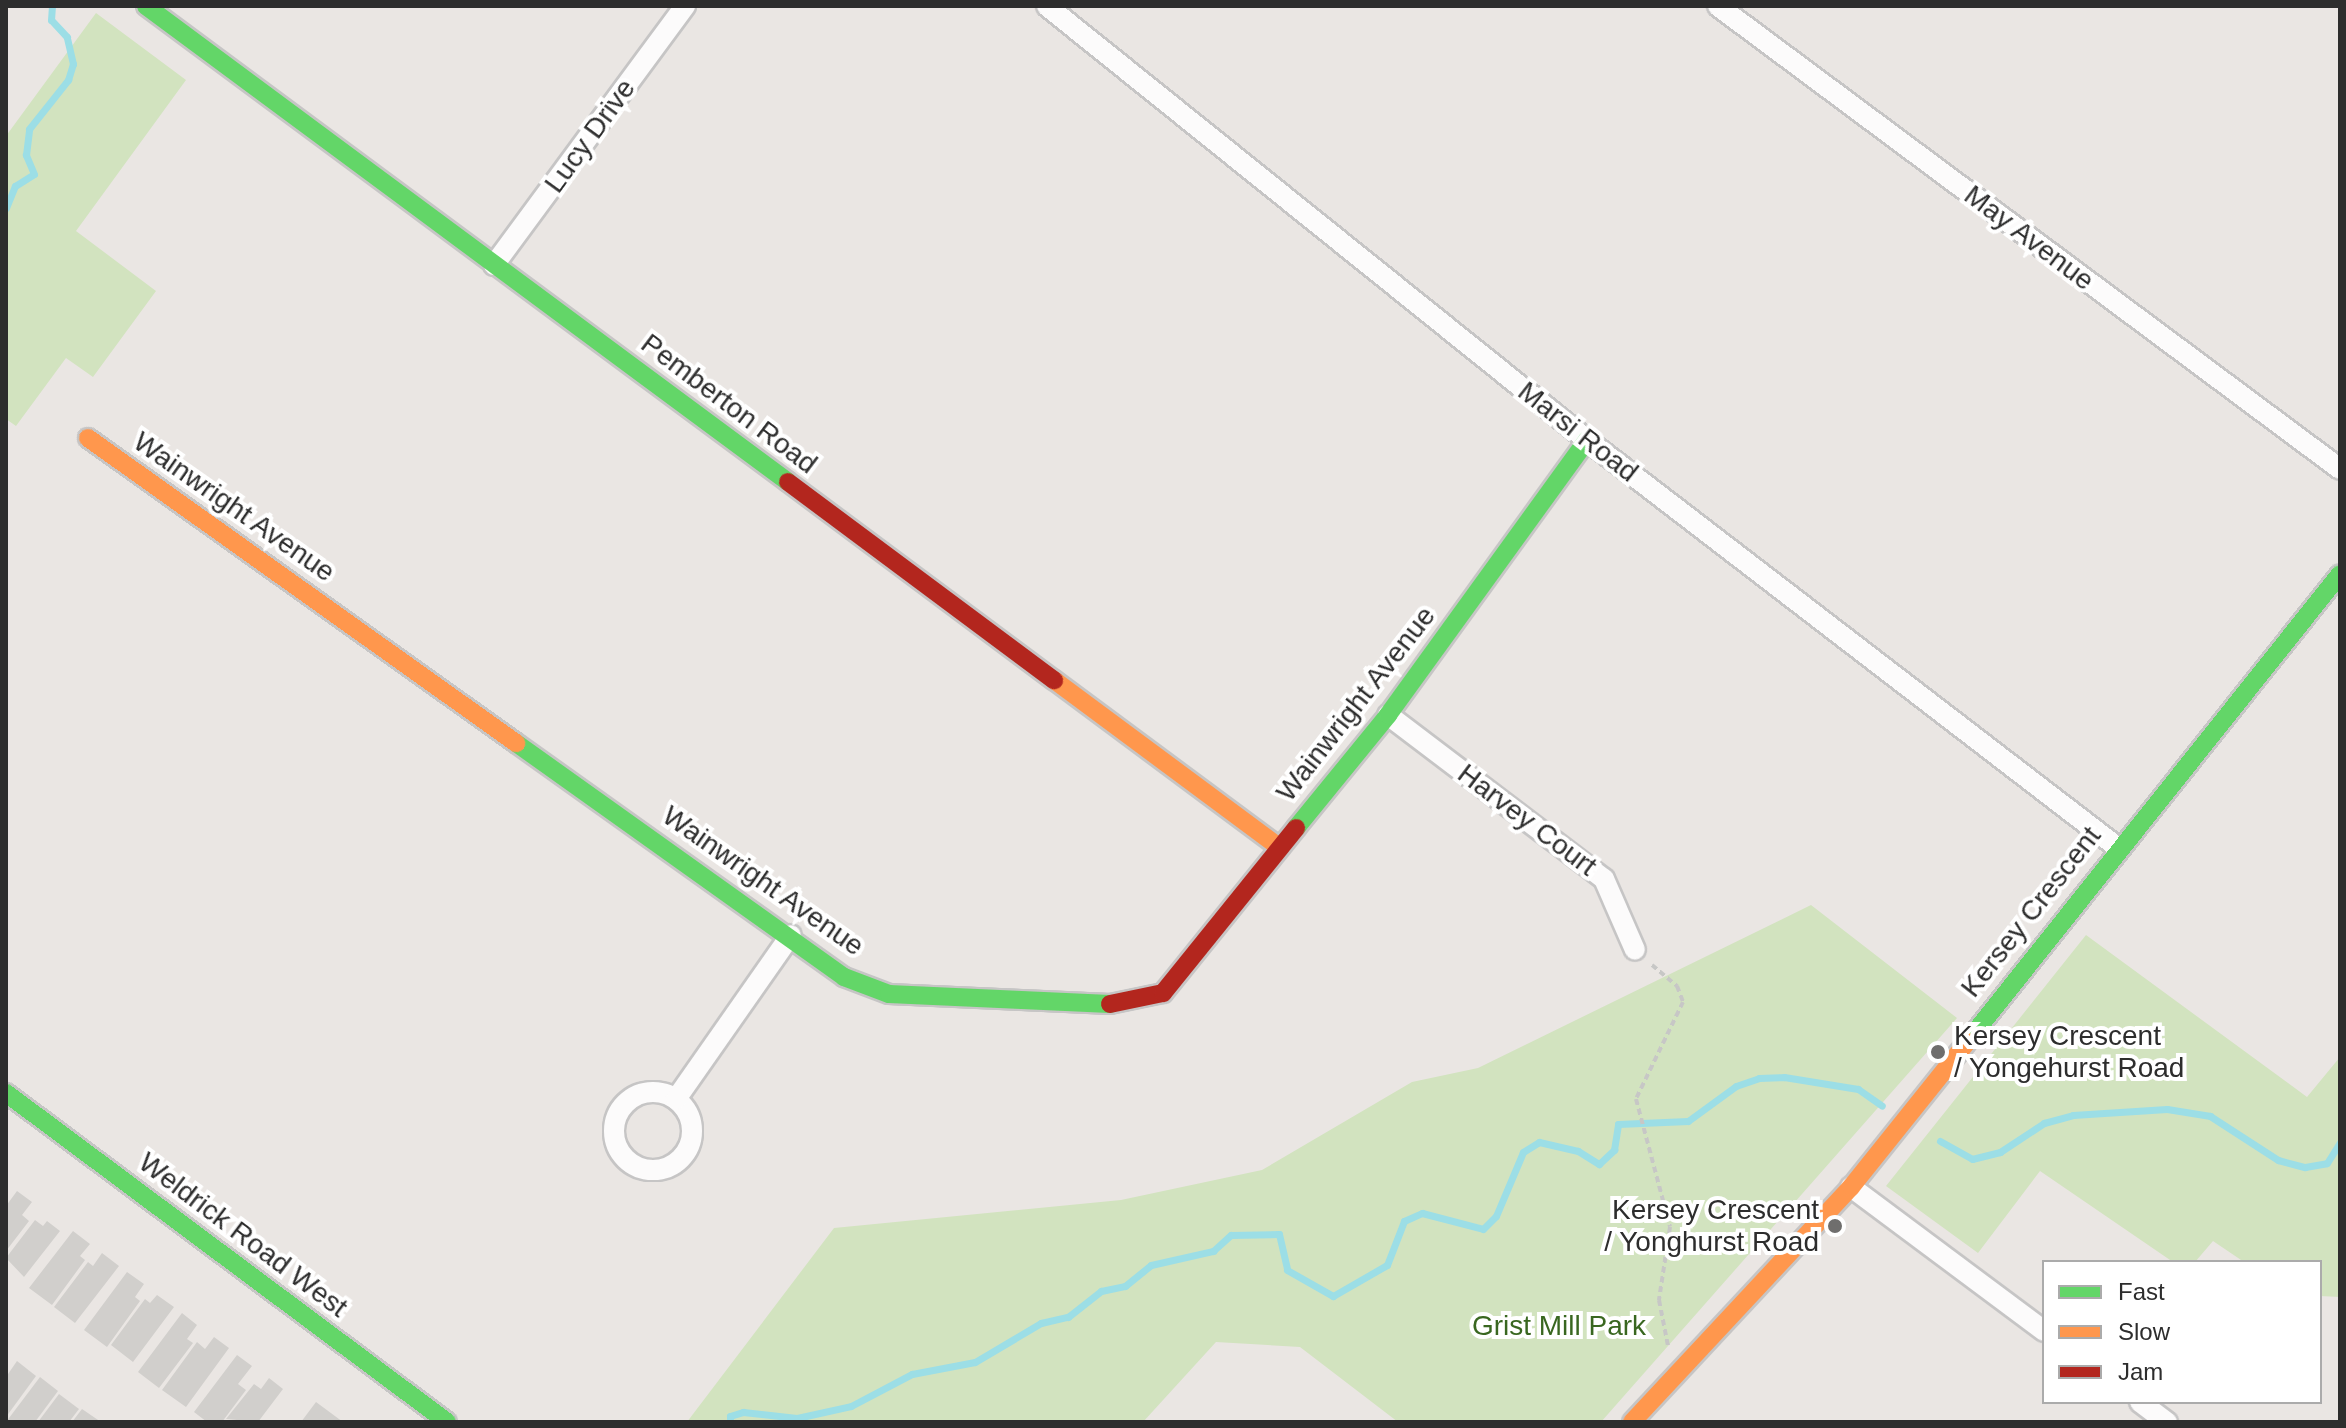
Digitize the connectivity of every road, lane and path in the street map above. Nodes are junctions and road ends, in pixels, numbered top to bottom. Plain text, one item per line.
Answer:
1 (146, 6) edge
2 (685, 6) edge
3 (1047, 6) edge
4 (1718, 6) edge
5 (494, 265) junction
6 (88, 438) dead end
7 (1587, 440) junction
8 (2340, 469) edge
9 (2340, 574) edge
10 (1388, 715) junction
11 (1279, 847) junction
12 (2117, 847) junction
13 (791, 935) junction
14 (1635, 950) joint
15 (6, 1093) edge
16 (676, 1099) dead end
17 (1851, 1187) junction
18 (2042, 1330) edge
19 (1668, 1350) dead end
20 (2143, 1404) edge
21 (447, 1422) edge
22 (1632, 1422) edge
23 (2167, 1422) edge

1 - 5 street, Pemberton Road
2 - 5 street, Lucy Drive
3 - 7 street, Marsi Road
4 - 8 street, May Avenue
5 - 11 street, Pemberton Road
6 - 13 street, Wainwright Avenue
7 - 10 street, Wainwright Avenue
7 - 12 street, Marsi Road
9 - 12 street, Kersey Crescent
10 - 11 street, Wainwright Avenue
10 - 14 street, Harvey Court
11 - 13 street, Wainwright Avenue
12 - 17 street, Kersey Crescent
13 - 16 street
14 - 19 path
15 - 21 street, Weldrick Road West
17 - 18 street
17 - 22 street, Kersey Crescent
20 - 23 street

